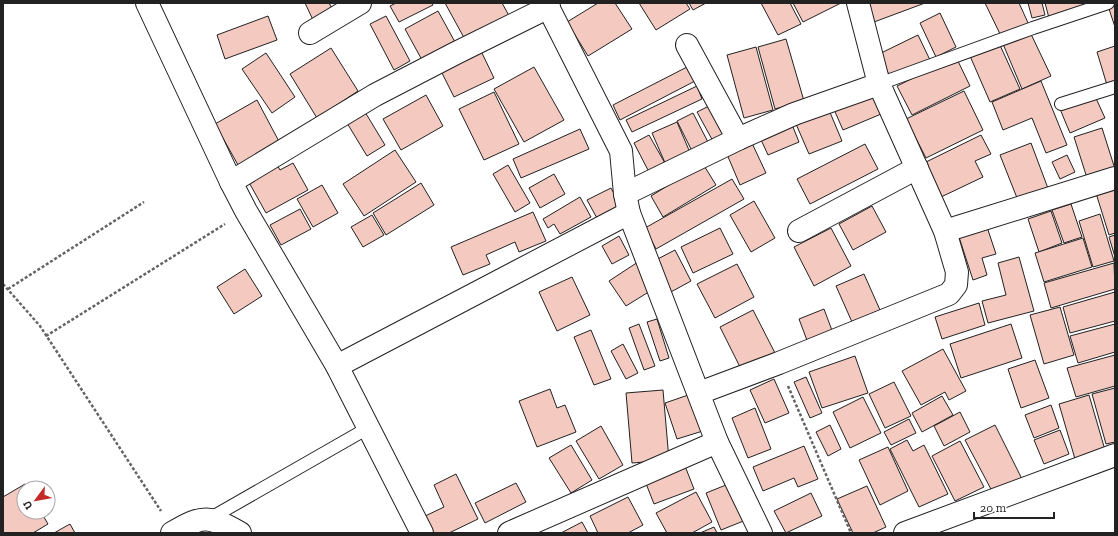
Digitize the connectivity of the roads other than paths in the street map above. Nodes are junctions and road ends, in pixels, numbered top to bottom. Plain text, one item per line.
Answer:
1 (148, 3) edge
2 (360, 3) edge
3 (858, 3) edge
4 (1108, 3) edge
5 (548, 5) edge
6 (310, 33) dead end
7 (688, 45) dead end
8 (879, 84) junction
9 (1115, 87) edge
10 (1062, 104) dead end
11 (738, 139) junction
12 (917, 168) junction
13 (1115, 178) edge
14 (231, 182) junction
15 (627, 204) junction
16 (799, 231) dead end
17 (945, 231) junction
18 (337, 366) junction
19 (699, 393) junction
20 (368, 428) junction
21 (717, 442) junction
22 (1115, 455) edge
23 (209, 519) junction
24 (173, 532) edge
25 (240, 533) edge
26 (422, 533) edge
27 (509, 533) edge
28 (761, 533) edge
29 (905, 533) edge

1 - 14 street
2 - 6 street
3 - 8 street
4 - 8 lane
5 - 14 street
5 - 15 street
7 - 11 street
8 - 11 street
8 - 12 street
9 - 10 lane
11 - 15 street
12 - 16 street
12 - 17 street
13 - 17 street
14 - 18 street
15 - 18 street
15 - 19 street
17 - 19 street
18 - 20 street
19 - 21 street
20 - 23 lane
20 - 26 street
21 - 27 street
21 - 28 street
22 - 29 street
23 - 24 street
23 - 25 street

